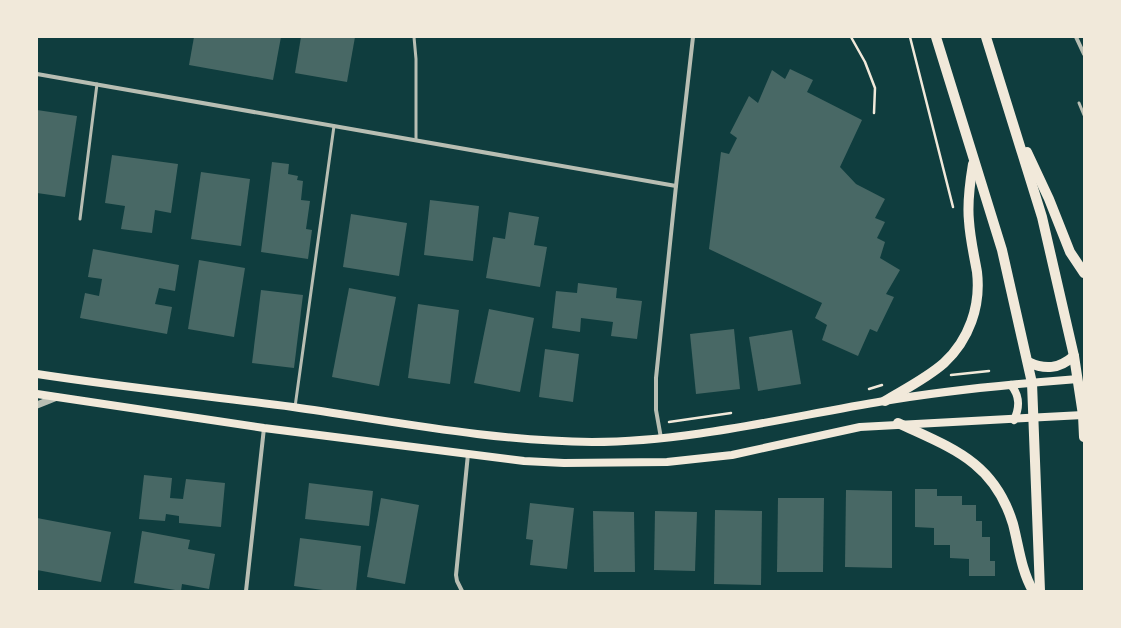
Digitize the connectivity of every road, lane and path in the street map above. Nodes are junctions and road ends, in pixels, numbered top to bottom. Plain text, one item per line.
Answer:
1 (414, 37) edge
2 (693, 37) edge
3 (851, 37) edge
4 (910, 37) edge
5 (936, 37) edge
6 (986, 37) edge
7 (1076, 37) edge
8 (1084, 54) edge
9 (37, 74) edge
10 (97, 84) junction
11 (1079, 103) dead end
12 (874, 113) dead end
13 (1084, 115) edge
14 (334, 126) junction
15 (1017, 134) junction
16 (416, 140) junction
17 (974, 162) junction
18 (676, 186) junction
19 (954, 212) dead end
20 (80, 218) dead end
21 (1084, 273) edge
22 (1074, 356) junction
23 (1028, 362) junction
24 (37, 374) edge
25 (1081, 379) edge
26 (885, 383) dead end
27 (1032, 383) junction
28 (1010, 384) junction
29 (864, 390) dead end
30 (37, 394) edge
31 (57, 397) junction
32 (885, 400) junction
33 (37, 405) edge
34 (294, 407) junction
35 (736, 413) dead end
36 (1083, 415) edge
37 (1034, 418) junction
38 (1014, 420) junction
39 (898, 423) junction
40 (658, 424) junction
41 (264, 428) junction
42 (1084, 437) edge
43 (660, 438) junction
44 (468, 454) junction
45 (246, 591) edge
46 (462, 591) edge
47 (1034, 591) edge
48 (1040, 591) edge

1 - 16 lane
2 - 18 street
3 - 12 path
4 - 19 path
5 - 17 main road
6 - 15 main road
7 - 8 street
9 - 10 street
10 - 14 street
10 - 20 lane
11 - 13 lane
14 - 16 street
14 - 34 lane
15 - 21 main road
15 - 22 main road
16 - 18 street
17 - 23 main road
17 - 32 main road
18 - 40 street
22 - 23 main road
22 - 25 main road
23 - 27 main road
24 - 34 main road
25 - 27 main road
25 - 36 main road
26 - 29 path
27 - 28 main road
27 - 37 main road
28 - 32 main road
28 - 38 main road
30 - 31 main road
31 - 33 street
31 - 41 main road
32 - 43 main road
34 - 43 main road
35 - 40 path
36 - 37 main road
36 - 42 main road
37 - 38 main road
37 - 48 main road
38 - 39 main road
39 - 44 main road
39 - 47 main road
40 - 43 street
41 - 44 main road
41 - 45 street
44 - 46 street

